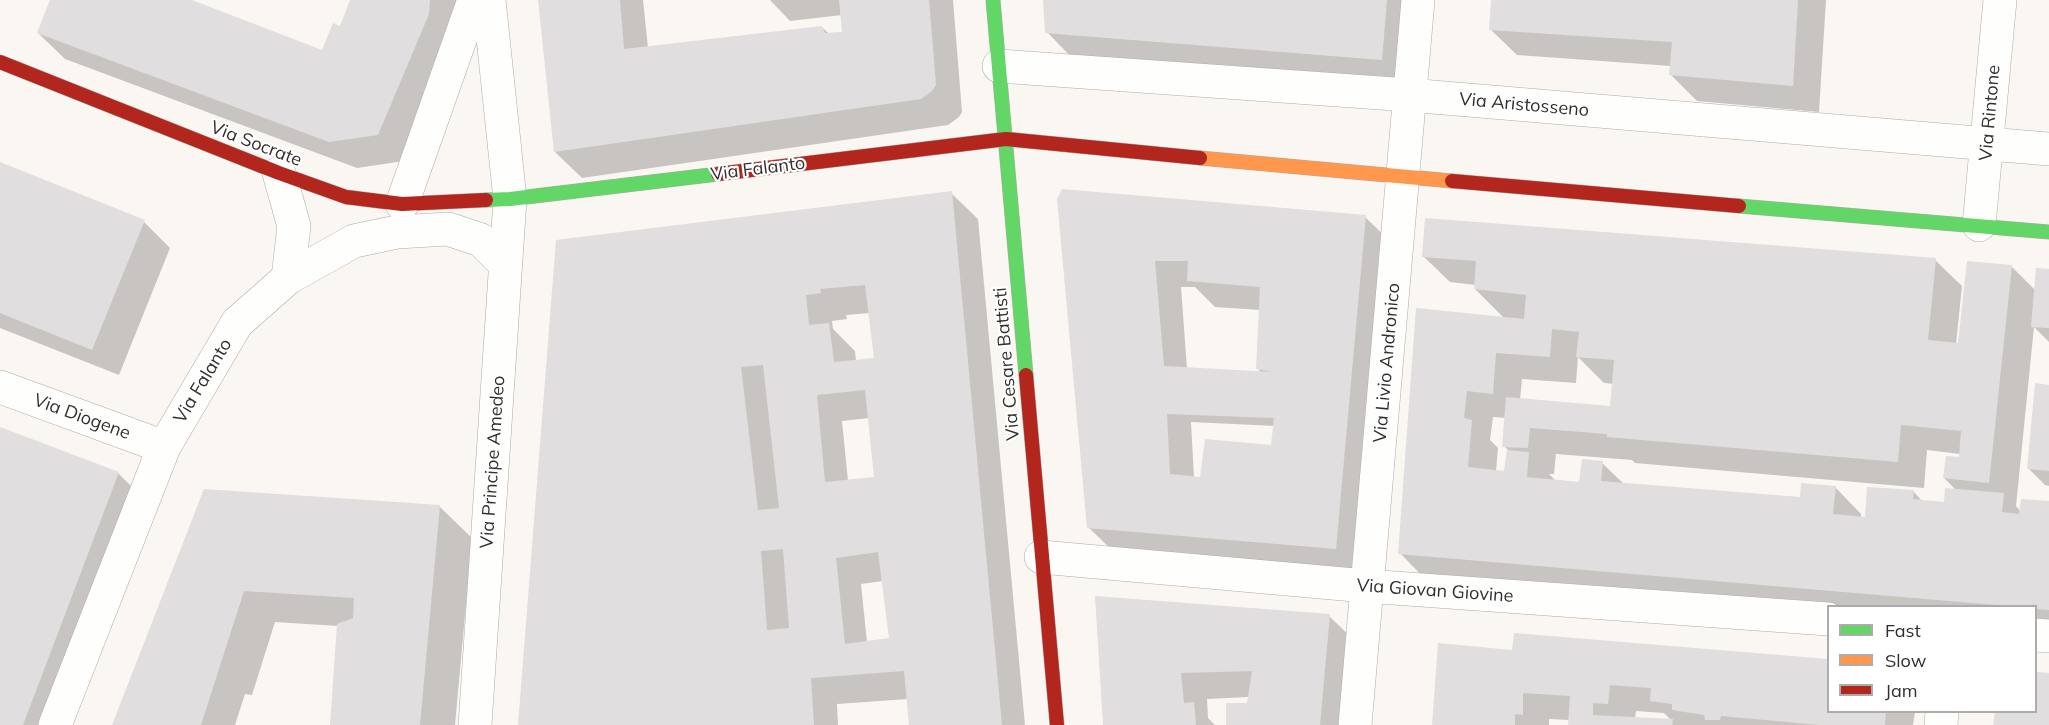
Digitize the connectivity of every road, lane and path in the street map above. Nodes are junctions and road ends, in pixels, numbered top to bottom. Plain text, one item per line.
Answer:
1 (474, 0) edge
2 (489, 0) edge
3 (993, 0) edge
4 (1418, 0) edge
5 (2000, 0) edge
6 (0, 62) edge
7 (999, 66) junction
8 (1409, 95) junction
9 (1006, 139) junction
10 (1987, 143) junction
11 (2049, 148) edge
12 (279, 173) junction
13 (1404, 177) junction
14 (510, 199) junction
15 (402, 204) junction
16 (1978, 225) junction
17 (2049, 232) edge
18 (505, 264) junction
19 (288, 278) junction
20 (0, 387) edge
21 (164, 447) junction
22 (1041, 557) junction
23 (1366, 586) junction
24 (1827, 619) edge
25 (55, 725) edge
26 (475, 725) edge
27 (1057, 725) edge
28 (1354, 725) edge

1 - 15 street
2 - 14 street, Via Principe Amedeo
3 - 7 street, Via Cesare Battisti
4 - 8 street, Via Livio Andronico
5 - 10 street, Via Rintone
6 - 12 street, Via Socrate
7 - 8 street, Via Aristosseno
7 - 9 street, Via Cesare Battisti
8 - 10 street, Via Aristosseno
8 - 13 street, Via Livio Andronico
9 - 13 street
9 - 14 street, Via Falanto
9 - 22 street, Via Cesare Battisti
10 - 11 street, Via Aristosseno
10 - 16 street, Via Rintone
12 - 15 street, Via Socrate
12 - 19 street
13 - 16 street
13 - 23 street, Via Livio Andronico
14 - 15 street, Via Socrate
14 - 18 street, Via Principe Amedeo
16 - 17 street
18 - 19 street, Via Falanto
18 - 26 street, Via Principe Amedeo
19 - 21 street, Via Falanto
20 - 21 street, Via Diogene
21 - 25 street, Via Falanto
22 - 23 street, Via Giovan Giovine
22 - 27 street, Via Cesare Battisti
23 - 24 street, Via Giovan Giovine
23 - 28 street, Via Livio Andronico

